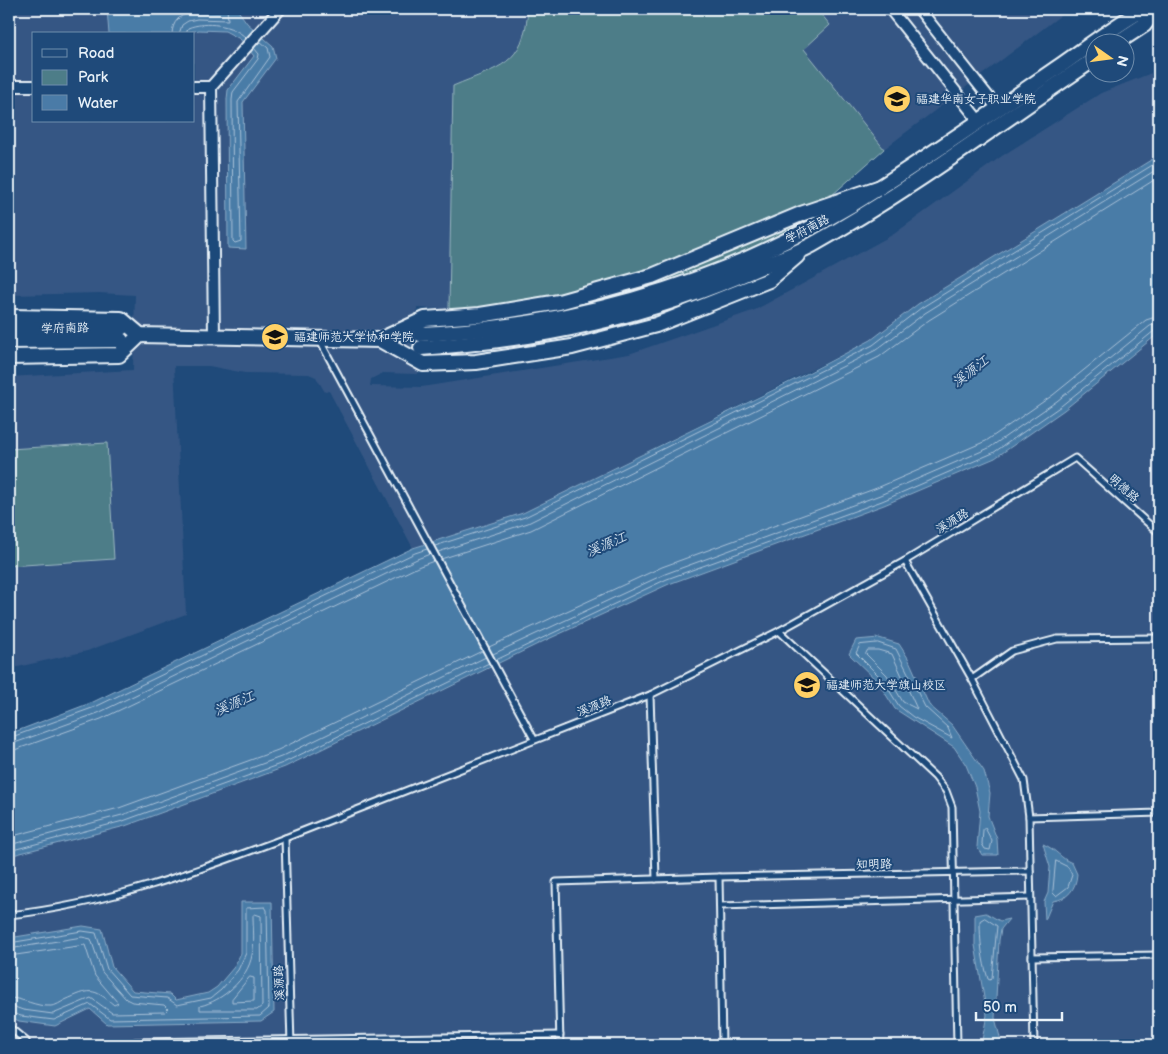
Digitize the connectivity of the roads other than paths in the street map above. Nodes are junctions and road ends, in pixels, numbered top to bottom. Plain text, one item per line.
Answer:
1 (280, 9) edge
2 (890, 9) edge
3 (920, 9) edge
4 (1144, 9) edge
5 (1156, 9) edge
6 (1133, 32) edge
7 (1086, 65) edge
8 (9, 86) edge
9 (32, 86) edge
10 (195, 87) edge
11 (210, 87) junction
12 (998, 108) junction
13 (979, 121) junction
14 (881, 187) junction
15 (810, 246) junction
16 (9, 317) edge
17 (9, 329) edge
18 (140, 335) junction
19 (214, 336) junction
20 (318, 339) junction
21 (380, 340) junction
22 (9, 341) edge
23 (9, 356) edge
24 (1075, 458) joint
25 (1159, 533) edge
26 (905, 561) junction
27 (779, 631) junction
28 (1159, 638) edge
29 (972, 679) junction
30 (650, 695) junction
31 (534, 739) junction
32 (1159, 814) edge
33 (1029, 817) junction
34 (286, 838) junction
35 (1030, 871) junction
36 (954, 873) junction
37 (719, 877) junction
38 (656, 879) junction
39 (1030, 897) junction
40 (954, 899) junction
41 (720, 906) junction
42 (9, 915) edge
43 (1159, 954) edge
44 (1032, 957) junction
45 (9, 1027) edge
46 (560, 1035) junction
47 (427, 1039) junction
48 (291, 1042) edge
49 (27, 1045) edge
50 (122, 1045) edge
51 (427, 1045) edge
52 (560, 1045) edge
53 (722, 1045) edge
54 (957, 1045) edge
55 (1034, 1045) edge

1 - 11 street
2 - 13 street
3 - 12 street
4 - 12 main road, 学府南路
5 - 6 main road
7 - 15 main road, 学府南路
8 - 9 street
10 - 11 street
11 - 19 street
12 - 13 main road, 学府南路
13 - 14 main road, 学府南路
14 - 15 main road, 学府南路
14 - 21 main road
15 - 21 main road
16 - 18 main road
17 - 22 main road, 学府南路
18 - 19 main road
18 - 23 main road
19 - 20 main road
20 - 21 main road
20 - 31 lane
24 - 25 lane, 明德路
24 - 26 lane, 溪源路
26 - 27 lane, 溪源路
26 - 29 lane
27 - 30 lane, 溪源路
27 - 36 lane
28 - 29 lane
29 - 33 lane
30 - 31 lane, 溪源路
30 - 38 lane
31 - 34 lane, 溪源路
32 - 33 lane
33 - 35 lane
34 - 42 lane
34 - 48 lane, 溪源路
35 - 36 lane, 知明路
35 - 39 lane
36 - 37 lane, 知明路
36 - 40 lane
37 - 38 lane, 知明路
37 - 41 lane
38 - 46 lane, 知明路
39 - 40 lane
39 - 44 lane
40 - 41 lane
40 - 54 lane
41 - 53 lane
43 - 44 lane
44 - 55 lane
45 - 49 lane
46 - 47 lane
46 - 52 lane
47 - 48 lane
47 - 51 lane
48 - 50 lane

